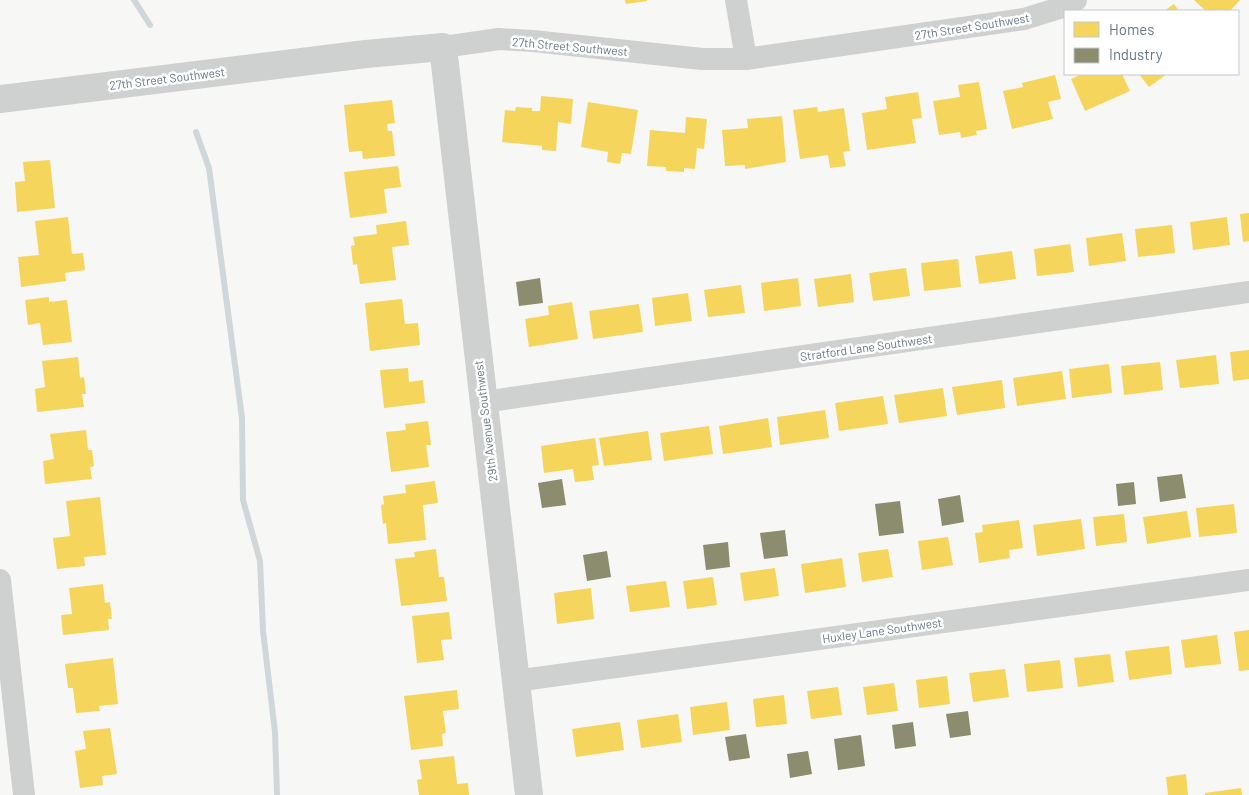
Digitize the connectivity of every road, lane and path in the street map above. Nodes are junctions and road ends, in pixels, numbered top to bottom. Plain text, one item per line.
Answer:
1 (736, 0) edge
2 (1076, 0) edge
3 (443, 47) junction
4 (746, 59) junction
5 (0, 99) edge
6 (1249, 292) edge
7 (483, 402) junction
8 (0, 580) edge
9 (1249, 580) edge
10 (515, 681) junction
11 (10, 761) edge
12 (24, 795) edge
13 (529, 795) edge

1 - 4 street
2 - 4 street, 27th Street Southwest
3 - 4 street, 27th Street Southwest
3 - 5 street, 27th Street Southwest
3 - 7 street, 29th Avenue Southwest
6 - 7 street, Stratford Lane Southwest
7 - 10 street, 29th Avenue Southwest
8 - 11 street
9 - 10 street, Huxley Lane Southwest
10 - 13 street, 29th Avenue Southwest
11 - 12 street

